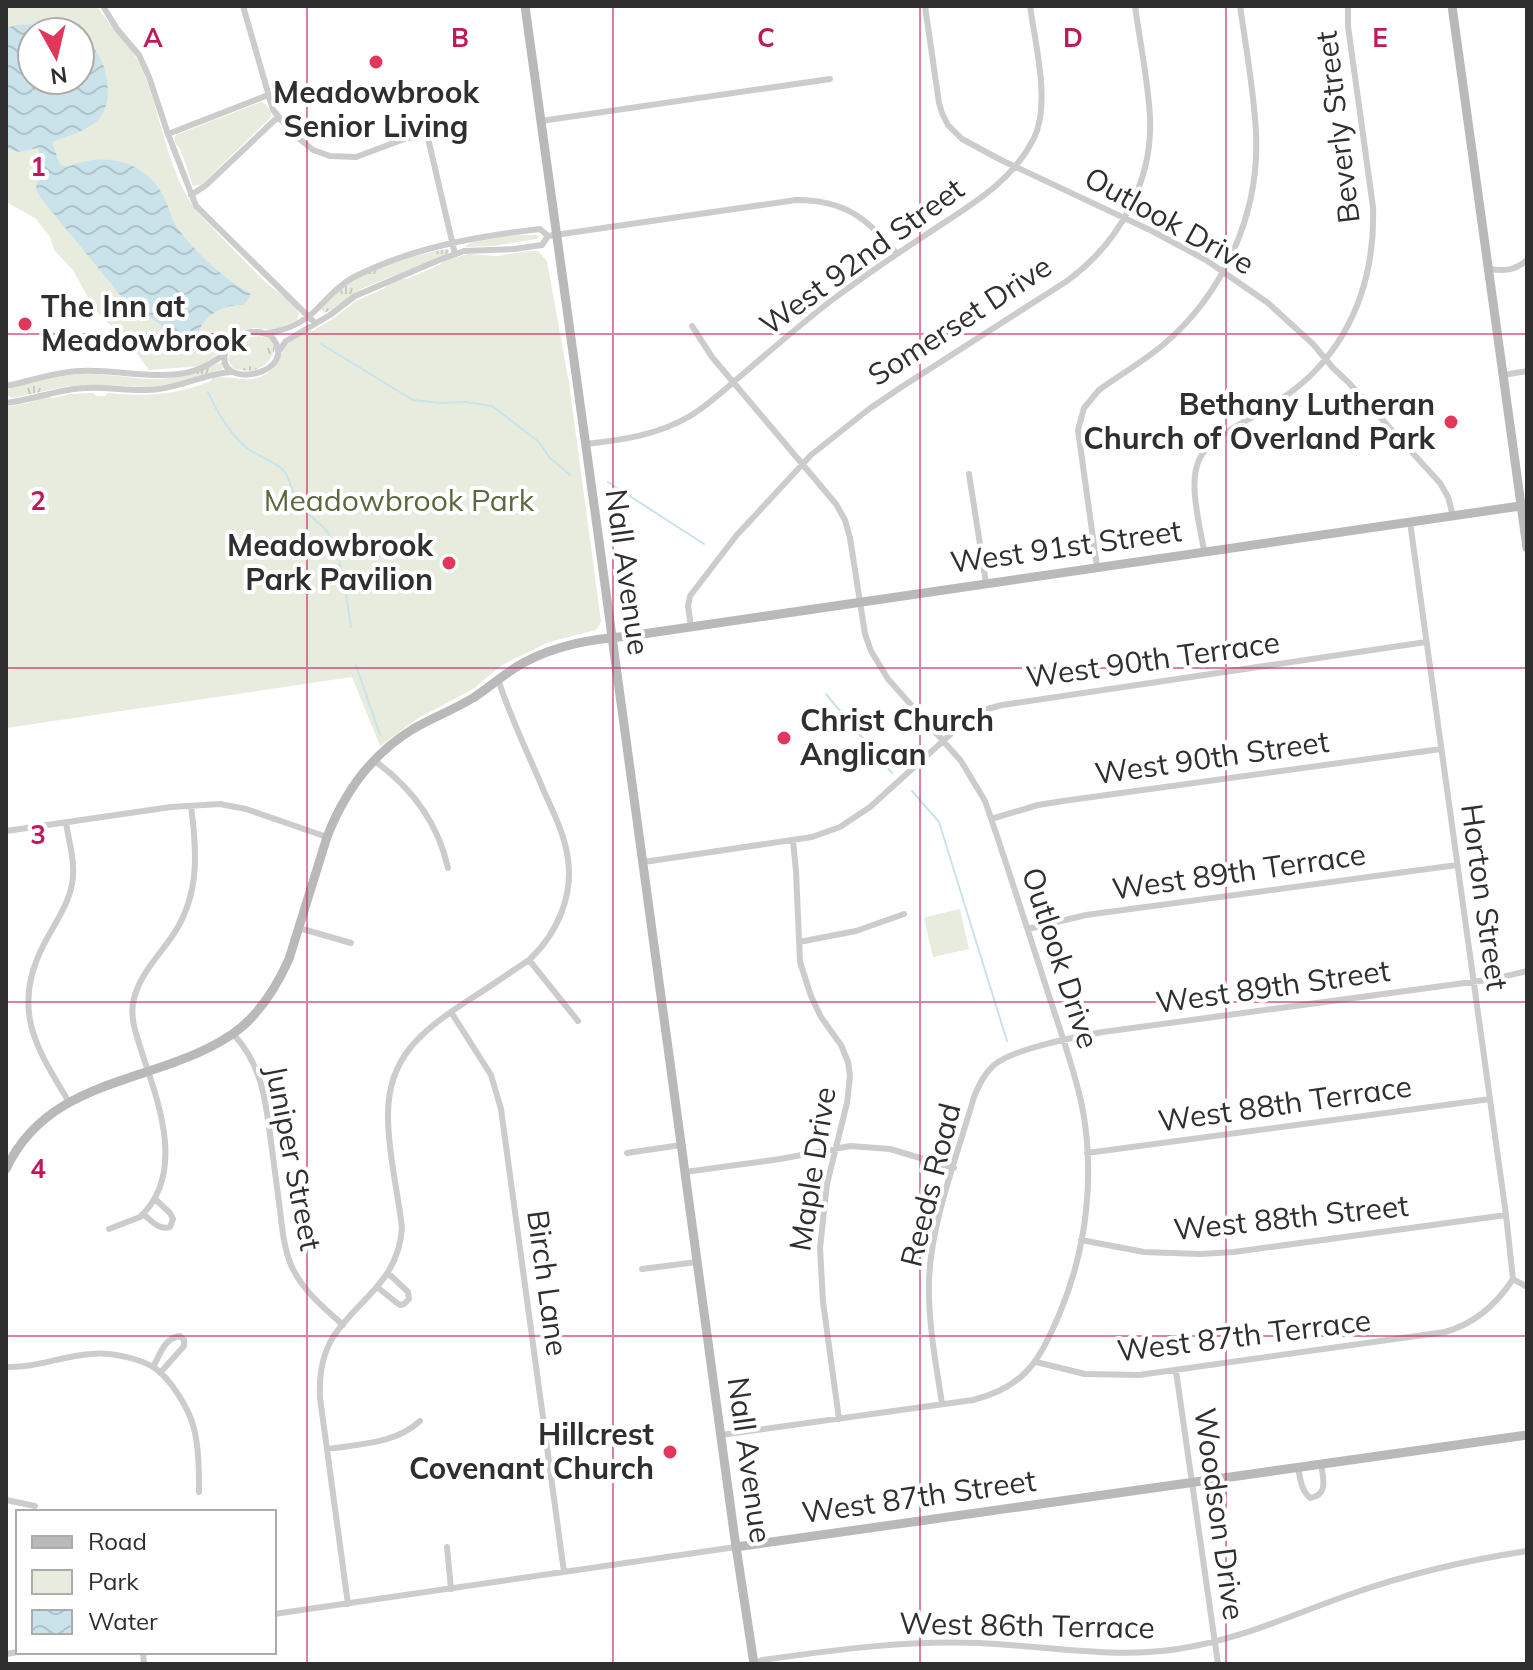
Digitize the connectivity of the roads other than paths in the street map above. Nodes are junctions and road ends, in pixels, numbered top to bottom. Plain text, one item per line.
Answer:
1 (103, 6) edge
2 (243, 6) edge
3 (525, 6) edge
4 (925, 6) edge
5 (1030, 6) edge
6 (1135, 6) edge
7 (1240, 6) edge
8 (1348, 6) edge
9 (1452, 6) edge
10 (830, 79) dead end
11 (268, 95) junction
12 (278, 117) junction
13 (541, 121) junction
14 (168, 134) junction
15 (1015, 166) junction
16 (191, 195) junction
17 (1124, 218) junction
18 (552, 235) junction
19 (452, 244) junction
20 (455, 254) junction
21 (897, 254) junction
22 (1527, 260) edge
23 (1489, 269) junction
24 (1225, 272) junction
25 (309, 316) junction
26 (315, 323) junction
27 (692, 326) dead end
28 (268, 333) junction
29 (279, 351) junction
30 (225, 353) junction
31 (1325, 358) junction
32 (1527, 371) edge
33 (232, 372) junction
34 (1503, 375) junction
35 (733, 382) junction
36 (6, 386) edge
37 (6, 403) edge
38 (586, 444) junction
39 (803, 463) junction
40 (969, 474) dead end
41 (1524, 505) edge
42 (1453, 516) junction
43 (1409, 522) junction
44 (1527, 548) edge
45 (1204, 551) junction
46 (1097, 567) junction
47 (986, 583) junction
48 (860, 601) junction
49 (691, 627) junction
50 (611, 636) junction
51 (1426, 642) junction
52 (498, 679) junction
53 (943, 740) junction
54 (1441, 749) junction
55 (375, 761) junction
56 (191, 806) junction
57 (991, 819) junction
58 (66, 823) junction
59 (6, 831) edge
60 (327, 837) junction
61 (793, 841) junction
62 (644, 862) junction
63 (1457, 865) junction
64 (448, 868) dead end
65 (904, 914) dead end
66 (299, 928) junction
67 (1028, 929) junction
68 (799, 942) junction
69 (351, 943) dead end
70 (529, 960) junction
71 (1527, 971) edge
72 (1474, 981) junction
73 (451, 1012) junction
74 (578, 1021) dead end
75 (233, 1034) junction
76 (1063, 1040) junction
77 (1027, 1051) joint
78 (148, 1071) junction
79 (1490, 1099) junction
80 (69, 1102) junction
81 (681, 1145) junction
82 (836, 1148) junction
83 (627, 1153) dead end
84 (1087, 1153) junction
85 (954, 1168) junction
86 (6, 1169) edge
87 (685, 1172) junction
88 (155, 1199) junction
89 (143, 1214) junction
90 (1506, 1215) junction
91 (109, 1229) dead end
92 (1081, 1240) junction
93 (697, 1262) junction
94 (642, 1269) dead end
95 (388, 1273) junction
96 (1513, 1279) junction
97 (377, 1287) junction
98 (1527, 1287) edge
99 (343, 1325) junction
100 (1036, 1362) junction
101 (6, 1367) edge
102 (153, 1367) junction
103 (1176, 1371) junction
104 (160, 1373) junction
105 (942, 1404) junction
106 (839, 1419) junction
107 (420, 1421) dead end
108 (721, 1435) junction
109 (1527, 1435) edge
110 (327, 1449) junction
111 (1321, 1464) junction
112 (1298, 1467) junction
113 (1192, 1483) junction
114 (199, 1492) dead end
115 (6, 1500) edge
116 (35, 1506) dead end
117 (447, 1547) dead end
118 (736, 1547) junction
119 (1527, 1551) edge
120 (564, 1572) junction
121 (451, 1589) junction
122 (348, 1604) junction
123 (276, 1614) edge
124 (1215, 1642) junction
125 (754, 1664) edge
126 (1218, 1664) edge

1 - 14 street
2 - 11 street
3 - 13 street, Nall Avenue
4 - 15 street, Outlook Drive
5 - 15 street
6 - 17 street, Somerset Drive
7 - 24 street
8 - 31 street, Beverly Street
9 - 23 street
10 - 13 street
11 - 12 street
11 - 14 street
12 - 16 street
12 - 19 street
13 - 18 street, Nall Avenue
14 - 16 street
15 - 17 street, Outlook Drive
15 - 21 street, West 92nd Street
16 - 25 street
17 - 24 street, Outlook Drive
17 - 39 street, Somerset Drive
18 - 19 street
18 - 20 street
18 - 21 street
18 - 38 street, Nall Avenue
19 - 20 street
19 - 25 street
20 - 26 street
21 - 35 street, West 92nd Street
22 - 23 street
23 - 34 street
24 - 31 street, Outlook Drive
24 - 46 street
25 - 26 street
25 - 28 street
26 - 29 street
27 - 35 street
28 - 29 street
28 - 30 street
29 - 33 street
30 - 33 street
30 - 36 street
31 - 42 street, Outlook Drive
31 - 45 street, Beverly Street
32 - 34 street
33 - 37 street
34 - 41 street
35 - 38 street, West 92nd Street
35 - 39 street, Outlook Drive
38 - 50 street, Nall Avenue
39 - 48 street, Outlook Drive
39 - 49 street, Somerset Drive
40 - 47 street
41 - 42 street, West 91st Street
41 - 44 street
42 - 43 street, West 91st Street
43 - 45 street, West 91st Street
43 - 51 street, Horton Street
45 - 46 street, West 91st Street
46 - 47 street, West 91st Street
47 - 48 street, West 91st Street
48 - 49 street, West 91st Street
48 - 53 street, Outlook Drive
49 - 50 street, West 91st Street
50 - 52 street
50 - 62 street, Nall Avenue
51 - 53 street, West 90th Terrace
51 - 54 street, Horton Street
52 - 55 street
52 - 70 street
53 - 57 street, Outlook Drive
53 - 61 street, West 90th Terrace
54 - 57 street, West 90th Street
54 - 63 street, Horton Street
55 - 60 street
55 - 64 street
56 - 58 street
56 - 60 street
56 - 78 street
57 - 67 street, Outlook Drive
58 - 59 street
58 - 80 street
60 - 66 street
61 - 62 street, West 90th Terrace
61 - 68 street, Maple Drive
62 - 81 street, Nall Avenue
63 - 67 street, West 89th Terrace
63 - 72 street, Horton Street
65 - 68 street
66 - 69 street
66 - 75 street
67 - 76 street, Outlook Drive
68 - 82 street, Maple Drive
70 - 73 street
70 - 74 street
71 - 72 street, West 89th Street
72 - 76 street, West 89th Street
72 - 79 street, Horton Street
73 - 95 street
73 - 120 street, Birch Lane
75 - 78 street
75 - 99 street, Juniper Street
76 - 77 street, West 89th Street
76 - 84 street, Outlook Drive
77 - 85 street, Reeds Road
78 - 80 street
78 - 88 street
79 - 84 street, West 88th Terrace
79 - 90 street, Horton Street
80 - 86 street
81 - 83 street
81 - 87 street, Nall Avenue
82 - 85 street
82 - 87 street
82 - 106 street, Maple Drive
84 - 92 street, Outlook Drive
85 - 105 street, Reeds Road
87 - 93 street, Nall Avenue
88 - 89 street
88 - 89 street
89 - 91 street
90 - 92 street, West 88th Street
90 - 96 street, Horton Street
92 - 100 street, Outlook Drive
93 - 94 street
93 - 108 street, Nall Avenue
95 - 97 street
95 - 97 street
96 - 98 street
96 - 103 street, West 87th Terrace
97 - 99 street
99 - 110 street
100 - 103 street, West 87th Terrace
100 - 105 street
101 - 102 street
102 - 104 street
102 - 104 street
103 - 113 street, Woodson Drive
104 - 114 street
105 - 106 street
106 - 108 street
107 - 110 street
108 - 118 street, Nall Avenue
109 - 111 street, West 87th Street
110 - 122 street
111 - 112 street, West 87th Street
111 - 112 street
112 - 113 street, West 87th Street
113 - 118 street, West 87th Street
113 - 124 street, Woodson Drive
115 - 116 street
117 - 121 street
118 - 120 street, West 87th Street
118 - 125 street, Nall Avenue
119 - 124 street, West 86th Terrace
120 - 121 street, West 87th Street
121 - 122 street, West 87th Street
122 - 123 street, West 87th Street
124 - 125 street, West 86th Terrace
124 - 126 street, Woodson Drive

